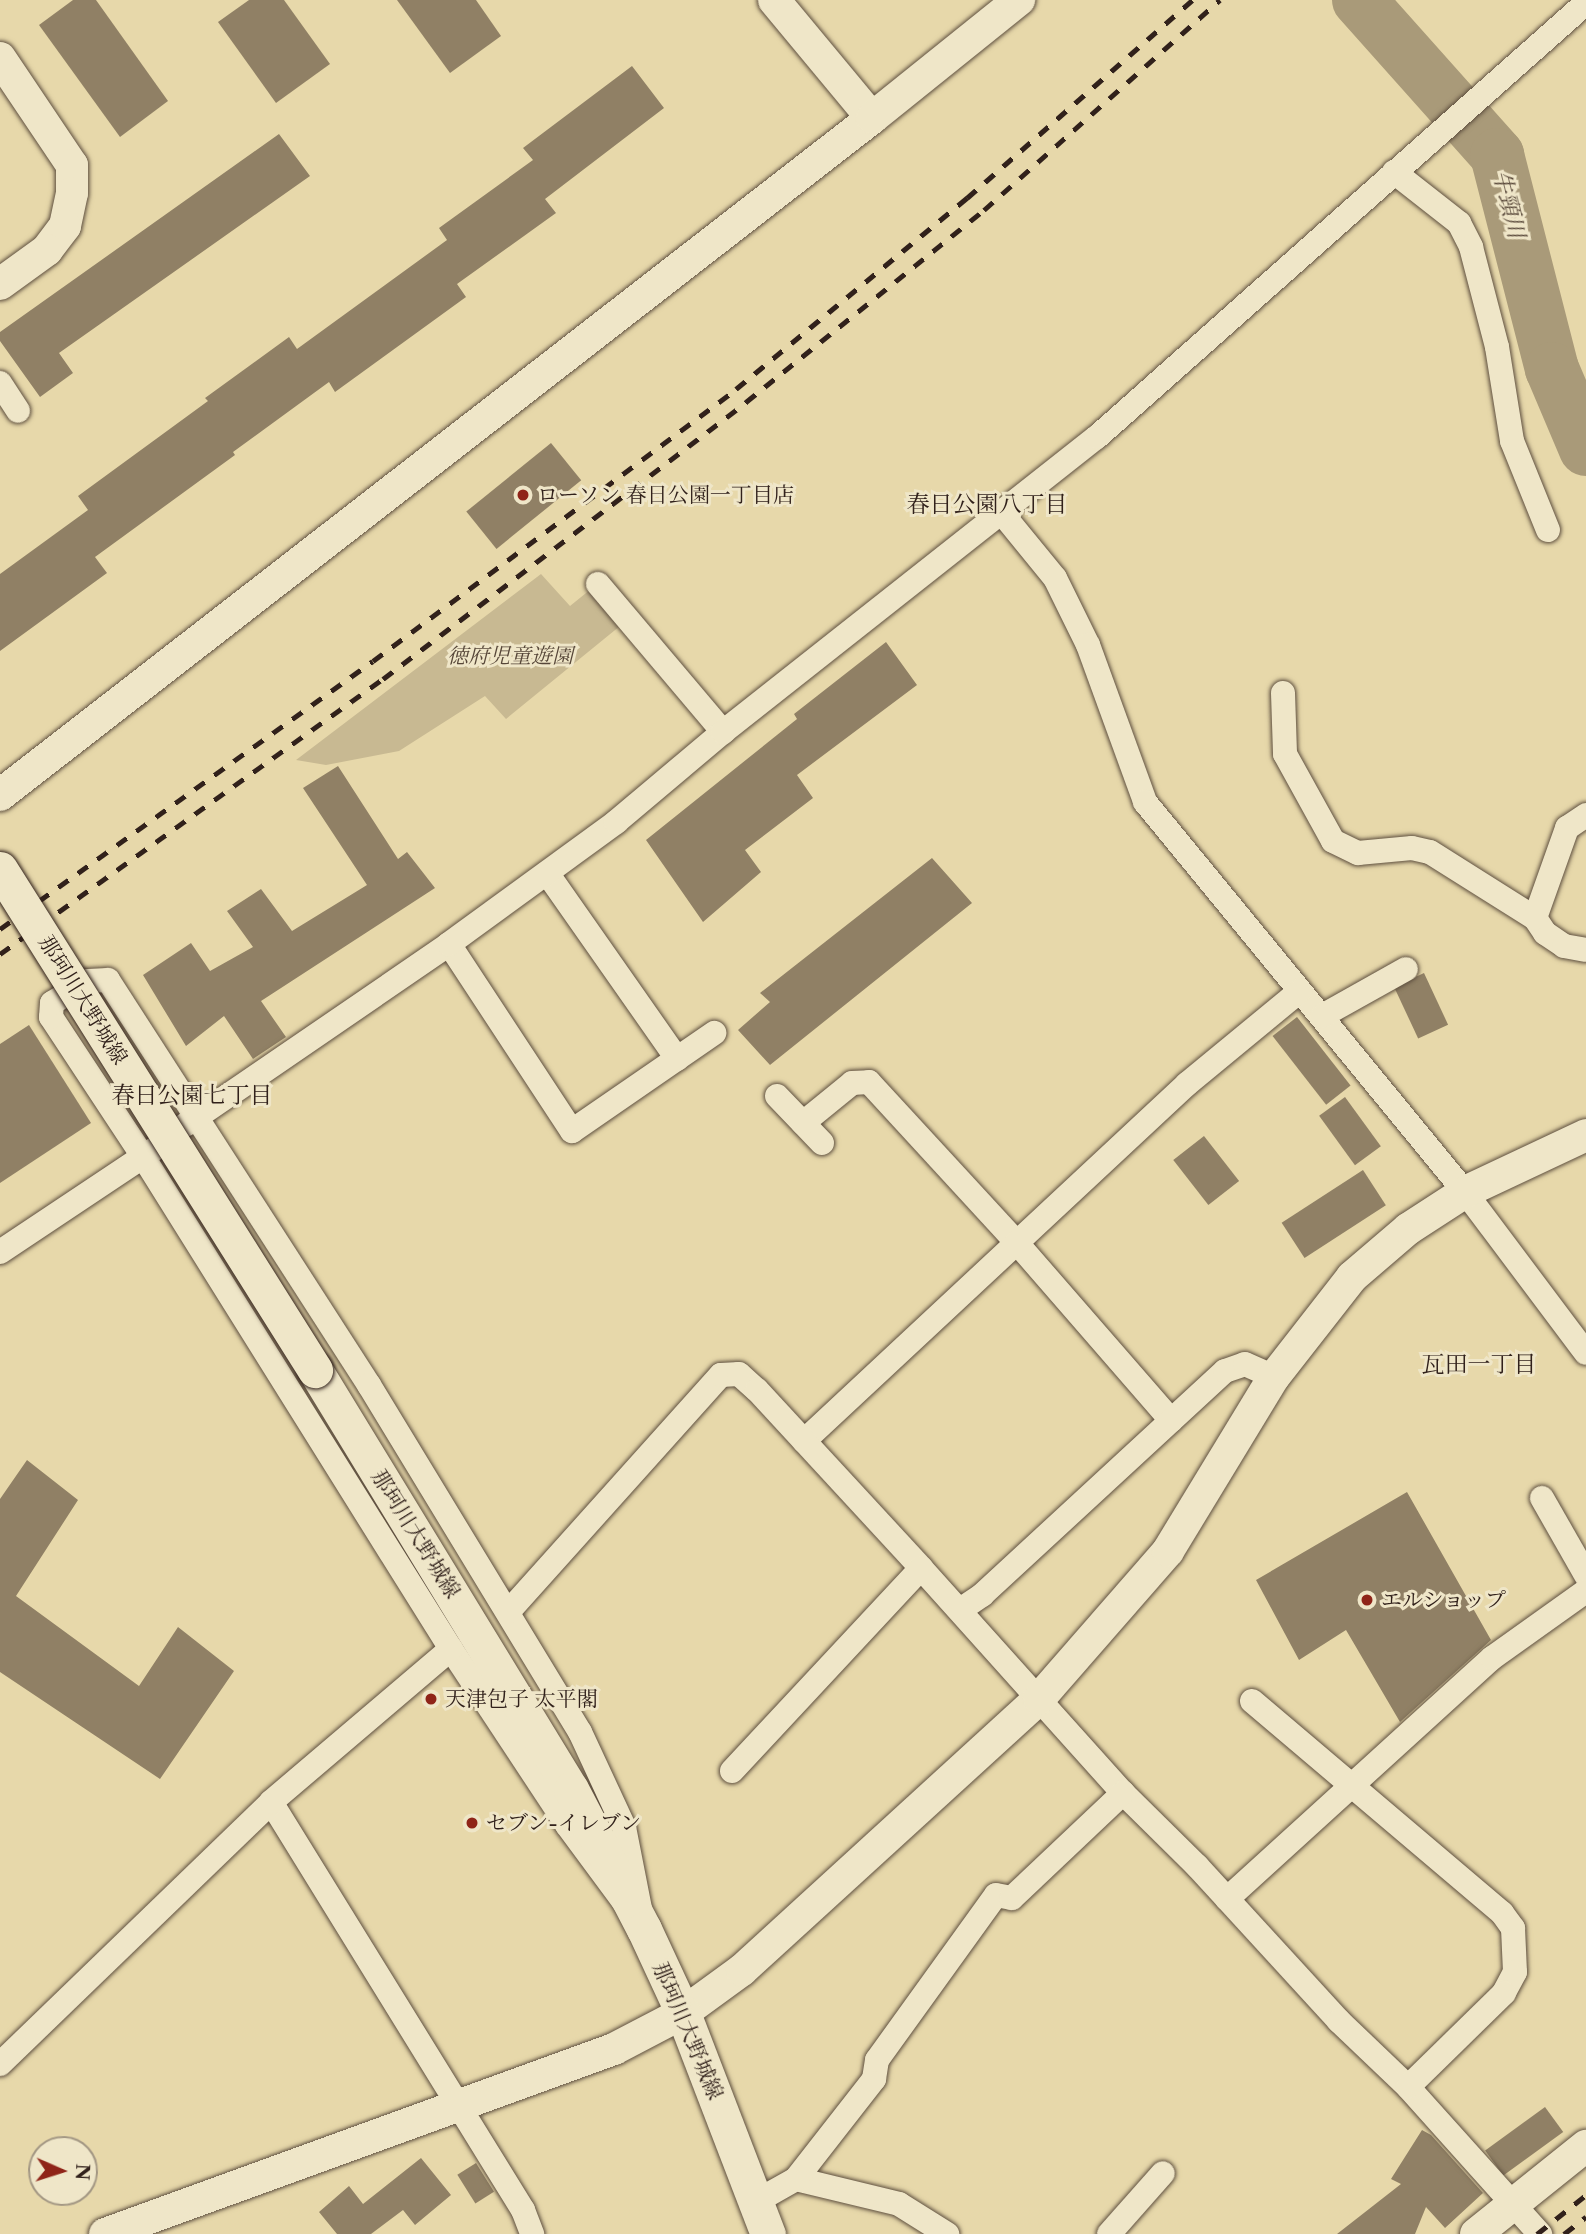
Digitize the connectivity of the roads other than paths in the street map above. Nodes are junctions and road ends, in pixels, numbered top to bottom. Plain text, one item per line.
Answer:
1 (774, 0) edge
2 (1019, 0) edge
3 (1586, 4) edge
4 (0, 58) edge
5 (872, 118) junction
6 (1394, 173) junction
7 (0, 284) edge
8 (0, 383) edge
9 (18, 411) dead end
10 (1001, 512) junction
11 (1548, 530) dead end
12 (598, 584) dead end
13 (1283, 693) dead end
14 (723, 732) junction
15 (0, 795) edge
16 (1586, 815) edge
17 (0, 869) edge
18 (547, 873) junction
19 (1535, 918) junction
20 (449, 944) junction
21 (1586, 950) edge
22 (1406, 969) dead end
23 (1300, 991) junction
24 (1322, 1016) junction
25 (714, 1033) dead end
26 (677, 1059) junction
27 (777, 1096) dead end
28 (196, 1116) junction
29 (803, 1123) junction
30 (1586, 1135) edge
31 (821, 1143) dead end
32 (144, 1158) junction
33 (1465, 1192) junction
34 (1017, 1243) junction
35 (0, 1252) edge
36 (1586, 1353) edge
37 (1274, 1377) junction
38 (1171, 1420) junction
39 (804, 1441) junction
40 (1542, 1498) dead end
41 (921, 1568) junction
42 (1586, 1575) edge
43 (1586, 1591) edge
44 (960, 1610) junction
45 (509, 1611) junction
46 (452, 1649) junction
47 (1039, 1699) junction
48 (1252, 1700) dead end
49 (732, 1771) dead end
50 (1350, 1786) junction
51 (1123, 1793) junction
52 (271, 1802) junction
53 (1227, 1899) junction
54 (645, 1929) junction
55 (683, 2013) junction
56 (0, 2064) edge
57 (1408, 2087) junction
58 (458, 2109) junction
59 (1586, 2146) edge
60 (1163, 2173) dead end
61 (796, 2179) junction
62 (757, 2201) junction
63 (1513, 2205) junction
64 (105, 2234) edge
65 (532, 2234) edge
66 (768, 2234) edge
67 (947, 2234) edge
68 (1109, 2234) edge
69 (1476, 2234) edge
70 (1540, 2234) edge

1 - 5 street
2 - 5 street
3 - 6 street
4 - 7 street
5 - 15 street
6 - 10 street
6 - 11 street
8 - 9 street
10 - 14 street
10 - 23 street
12 - 14 street
13 - 19 street
14 - 18 street
16 - 19 street
17 - 54 main road, 那珂川大野城線, bridge
18 - 20 street
18 - 26 street
19 - 21 street
20 - 26 street
20 - 28 street
22 - 24 street
23 - 24 street
23 - 34 street
24 - 33 street
25 - 26 street
27 - 29 street
28 - 32 street
28 - 32 street
28 - 45 street
29 - 31 street
29 - 34 street
30 - 33 street
32 - 35 street
32 - 46 street
33 - 36 street
33 - 37 street
34 - 38 street
34 - 39 street
37 - 38 street
37 - 47 street
38 - 44 street
39 - 41 street
39 - 45 street
40 - 42 street
41 - 44 street
41 - 49 street
43 - 50 street
44 - 47 street
45 - 54 street
46 - 52 street
46 - 54 street
47 - 51 street
47 - 55 street
48 - 50 street
50 - 53 street
50 - 57 street
51 - 53 street
51 - 61 street
52 - 56 street
52 - 58 street
53 - 57 street
54 - 55 main road, 那珂川大野城線
55 - 58 street
55 - 62 main road, 那珂川大野城線
57 - 63 street
58 - 64 street
58 - 65 street
59 - 63 street
60 - 68 street
61 - 62 street
61 - 67 street
62 - 66 main road, 那珂川大野城線
63 - 69 street
63 - 70 street

